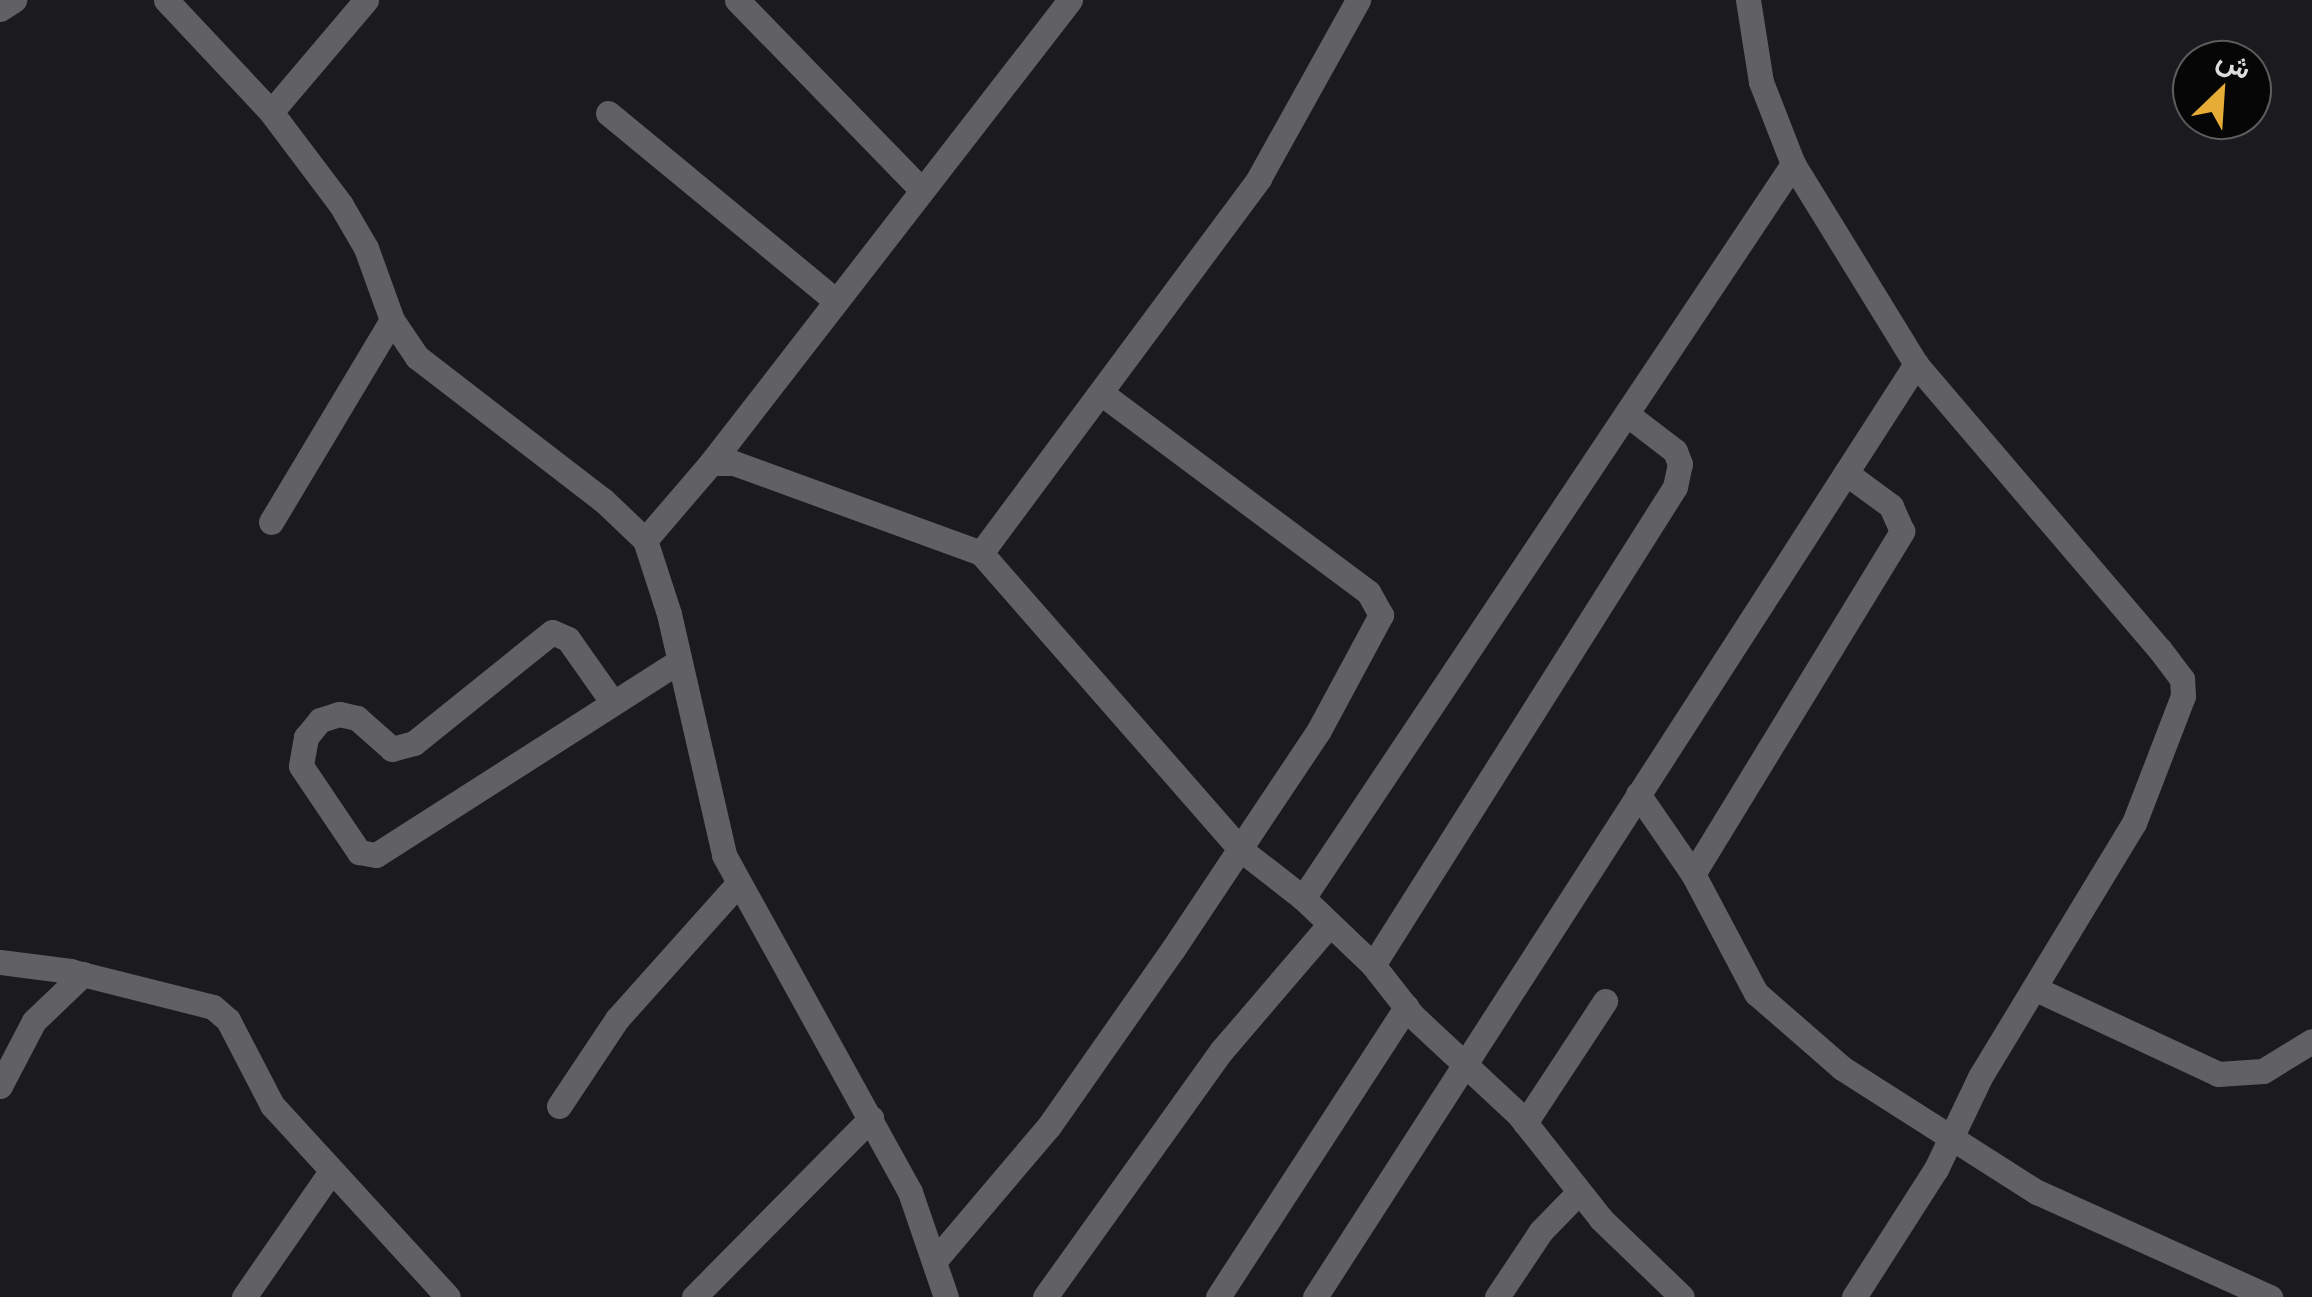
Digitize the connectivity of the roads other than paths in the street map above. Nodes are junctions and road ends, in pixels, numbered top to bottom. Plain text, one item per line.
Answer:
1 (14, 0) edge
2 (166, 0) edge
3 (366, 0) edge
4 (738, 0) edge
5 (1070, 0) edge
6 (1358, 0) edge
7 (1748, 0) edge
8 (0, 8) edge
9 (271, 112) junction
10 (608, 112) dead end
11 (1793, 164) junction
12 (920, 187) junction
13 (836, 301) junction
14 (392, 320) junction
15 (1916, 364) junction
16 (1104, 395) junction
17 (1628, 415) junction
18 (711, 462) junction
19 (1846, 473) junction
20 (271, 522) dead end
21 (644, 540) junction
22 (981, 553) junction
23 (679, 660) junction
24 (611, 700) junction
25 (1638, 794) junction
26 (1240, 848) junction
27 (1693, 874) junction
28 (737, 885) junction
29 (1303, 898) junction
30 (1330, 924) junction
31 (0, 962) edge
32 (1373, 965) junction
33 (83, 974) junction
34 (2036, 989) junction
35 (1605, 1000) dead end
36 (1406, 1007) junction
37 (2312, 1040) edge
38 (1464, 1063) junction
39 (0, 1086) edge
40 (559, 1106) dead end
41 (872, 1118) junction
42 (1524, 1122) junction
43 (1949, 1140) junction
44 (330, 1173) junction
45 (1579, 1192) junction
46 (937, 1258) junction
47 (244, 1297) edge
48 (448, 1297) edge
49 (694, 1297) edge
50 (946, 1297) edge
51 (1046, 1297) edge
52 (1218, 1297) edge
53 (1315, 1297) edge
54 (1497, 1297) edge
55 (1682, 1297) edge
56 (1854, 1297) edge
57 (2270, 1297) edge

1 - 8 street
2 - 9 street
3 - 9 street
4 - 12 street
5 - 12 street
6 - 16 street
7 - 11 street
9 - 14 street
10 - 13 street
11 - 15 street
11 - 17 street
12 - 13 street
13 - 18 street
14 - 20 street
14 - 21 street
15 - 19 street
15 - 34 street
16 - 22 street
16 - 26 street
17 - 29 street
17 - 32 street
18 - 21 street
18 - 22 street
19 - 25 street
19 - 27 street
21 - 23 street
22 - 26 street
23 - 24 street
23 - 28 street
24 - 24 street
25 - 27 street
25 - 38 street
26 - 29 street
26 - 46 street
27 - 43 street
28 - 40 street
28 - 41 street
29 - 30 street
30 - 32 street
30 - 51 street
31 - 33 street
32 - 36 street
33 - 39 street
33 - 44 street
34 - 37 street
34 - 43 street
35 - 42 street
36 - 38 street
36 - 52 street
38 - 42 street
38 - 53 street
41 - 46 street
41 - 49 street
42 - 45 street
43 - 56 street
43 - 57 street
44 - 47 street
44 - 48 street
45 - 54 street
45 - 55 street
46 - 50 street

